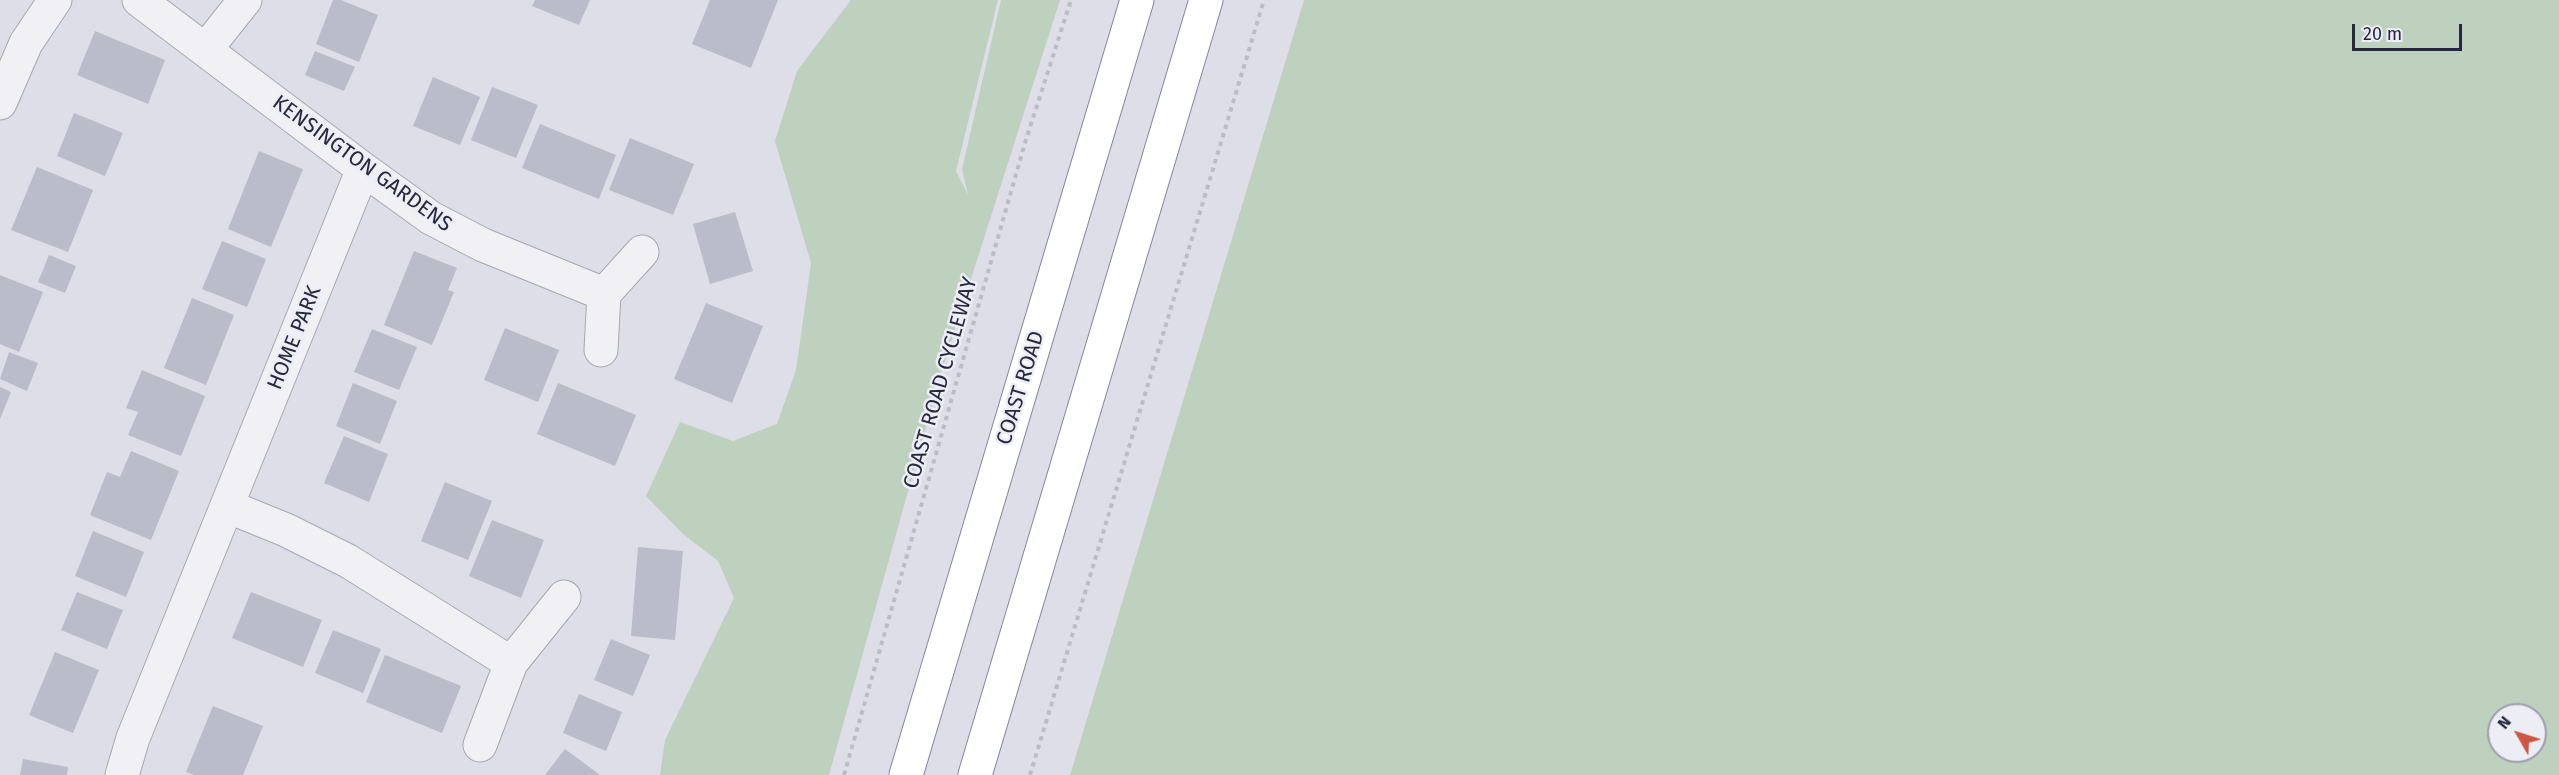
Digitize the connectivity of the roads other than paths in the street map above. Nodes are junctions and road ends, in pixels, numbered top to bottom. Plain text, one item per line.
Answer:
1 (55, 0) edge
2 (140, 0) edge
3 (245, 0) edge
4 (1137, 0) edge
5 (1206, 0) edge
6 (206, 49) junction
7 (0, 103) edge
8 (363, 169) junction
9 (642, 252) dead end
10 (604, 294) junction
11 (601, 350) dead end
12 (227, 506) junction
13 (564, 597) dead end
14 (511, 663) junction
15 (480, 745) dead end
16 (122, 775) edge
17 (906, 775) edge
18 (975, 775) edge

1 - 7 street
2 - 6 street, KENSINGTON GARDENS
3 - 6 street
4 - 17 highway, COAST ROAD
5 - 18 highway
6 - 8 street, KENSINGTON GARDENS
8 - 10 street, KENSINGTON GARDENS
8 - 12 street, HOME PARK
9 - 10 street
10 - 11 street
12 - 14 street
12 - 16 street, HOME PARK
13 - 14 street
14 - 15 street

